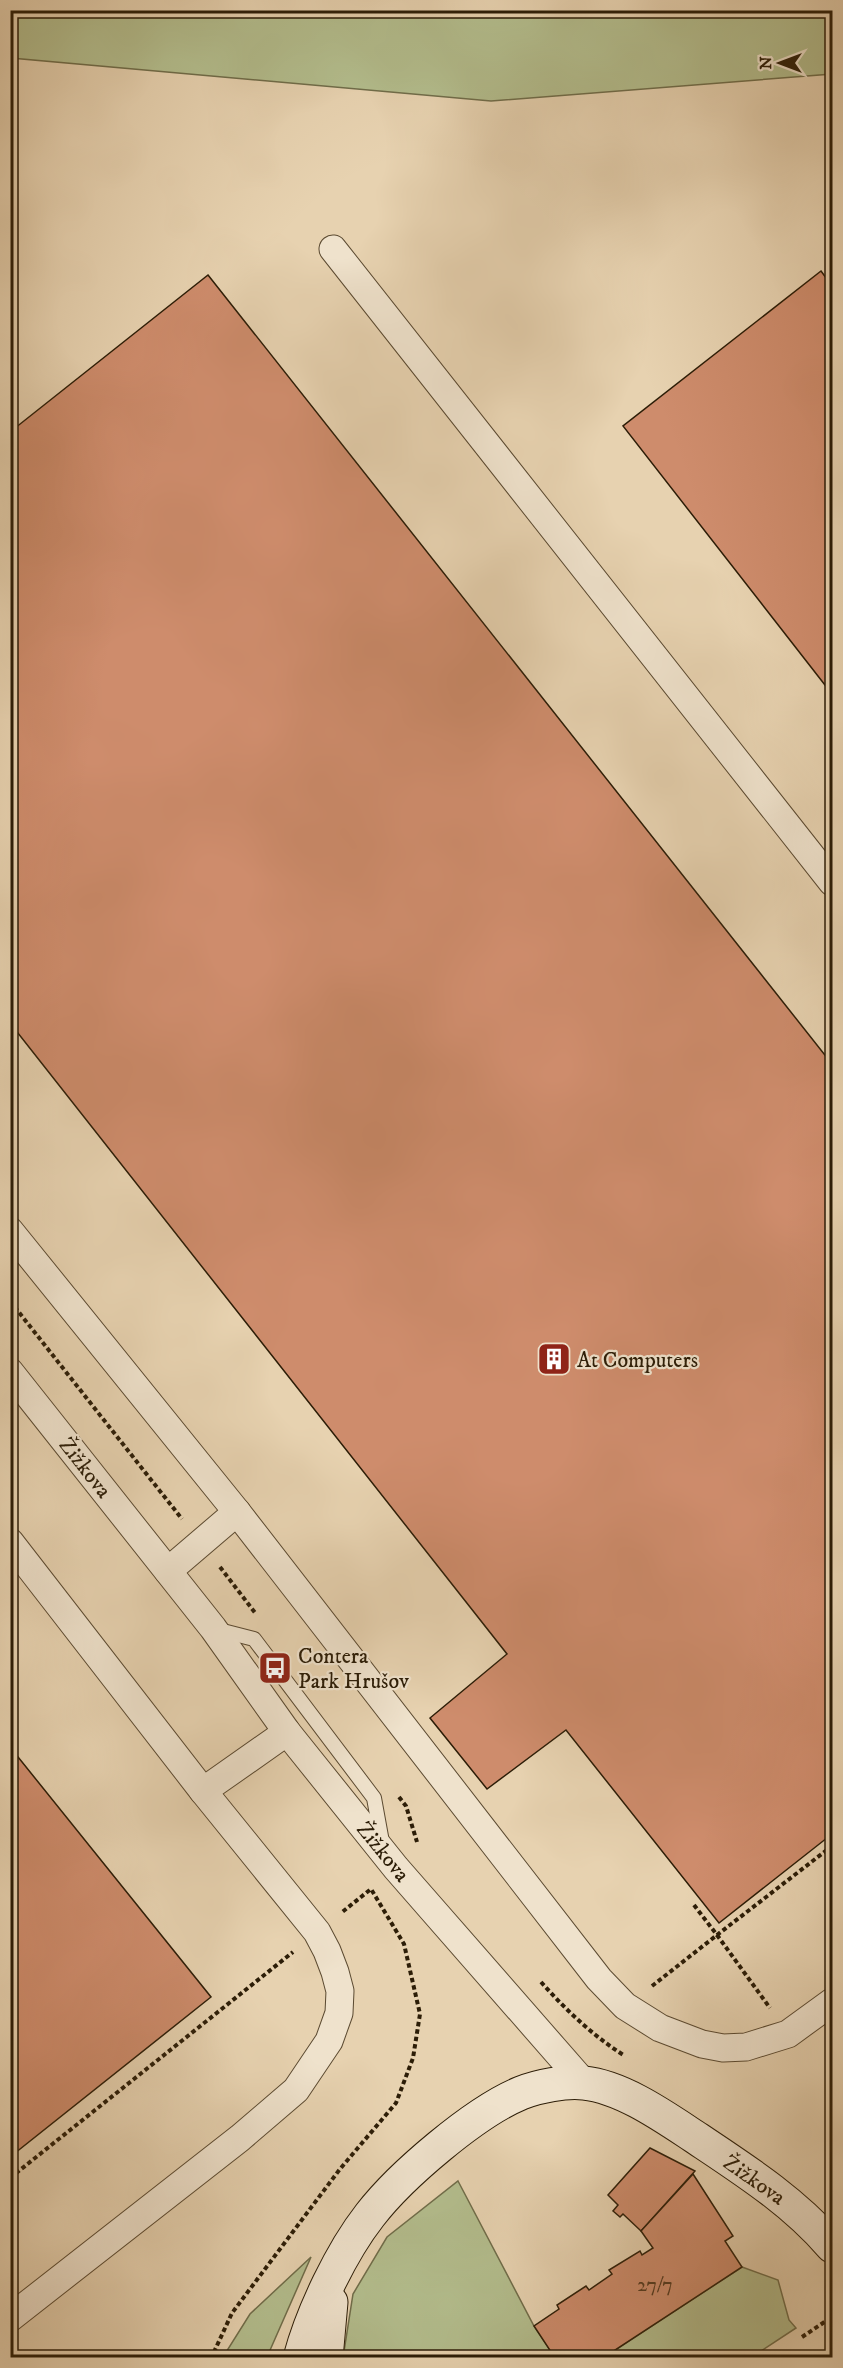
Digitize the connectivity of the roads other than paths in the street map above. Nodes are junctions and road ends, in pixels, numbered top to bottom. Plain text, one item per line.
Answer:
1 (333, 249) dead end
2 (832, 882) edge
3 (10, 1231) edge
4 (10, 1372) edge
5 (237, 1512) junction
6 (10, 1542) edge
7 (168, 1571) junction
8 (213, 1628) junction
9 (288, 1732) junction
10 (203, 1791) junction
11 (384, 1852) junction
12 (832, 2002) edge
13 (584, 2083) junction
14 (832, 2246) edge
15 (335, 2271) junction
16 (10, 2318) edge
17 (300, 2358) edge
18 (326, 2358) edge

1 - 2 street
3 - 5 street
4 - 7 street, Žižkova
5 - 7 street
5 - 12 street
6 - 10 street
7 - 8 street, Žižkova
8 - 9 street, Žižkova
8 - 11 lane
9 - 10 street
9 - 11 street, Žižkova
10 - 16 street
11 - 13 street, Žižkova
13 - 14 main road, Žižkova
13 - 15 main road
15 - 17 main road
15 - 18 main road

